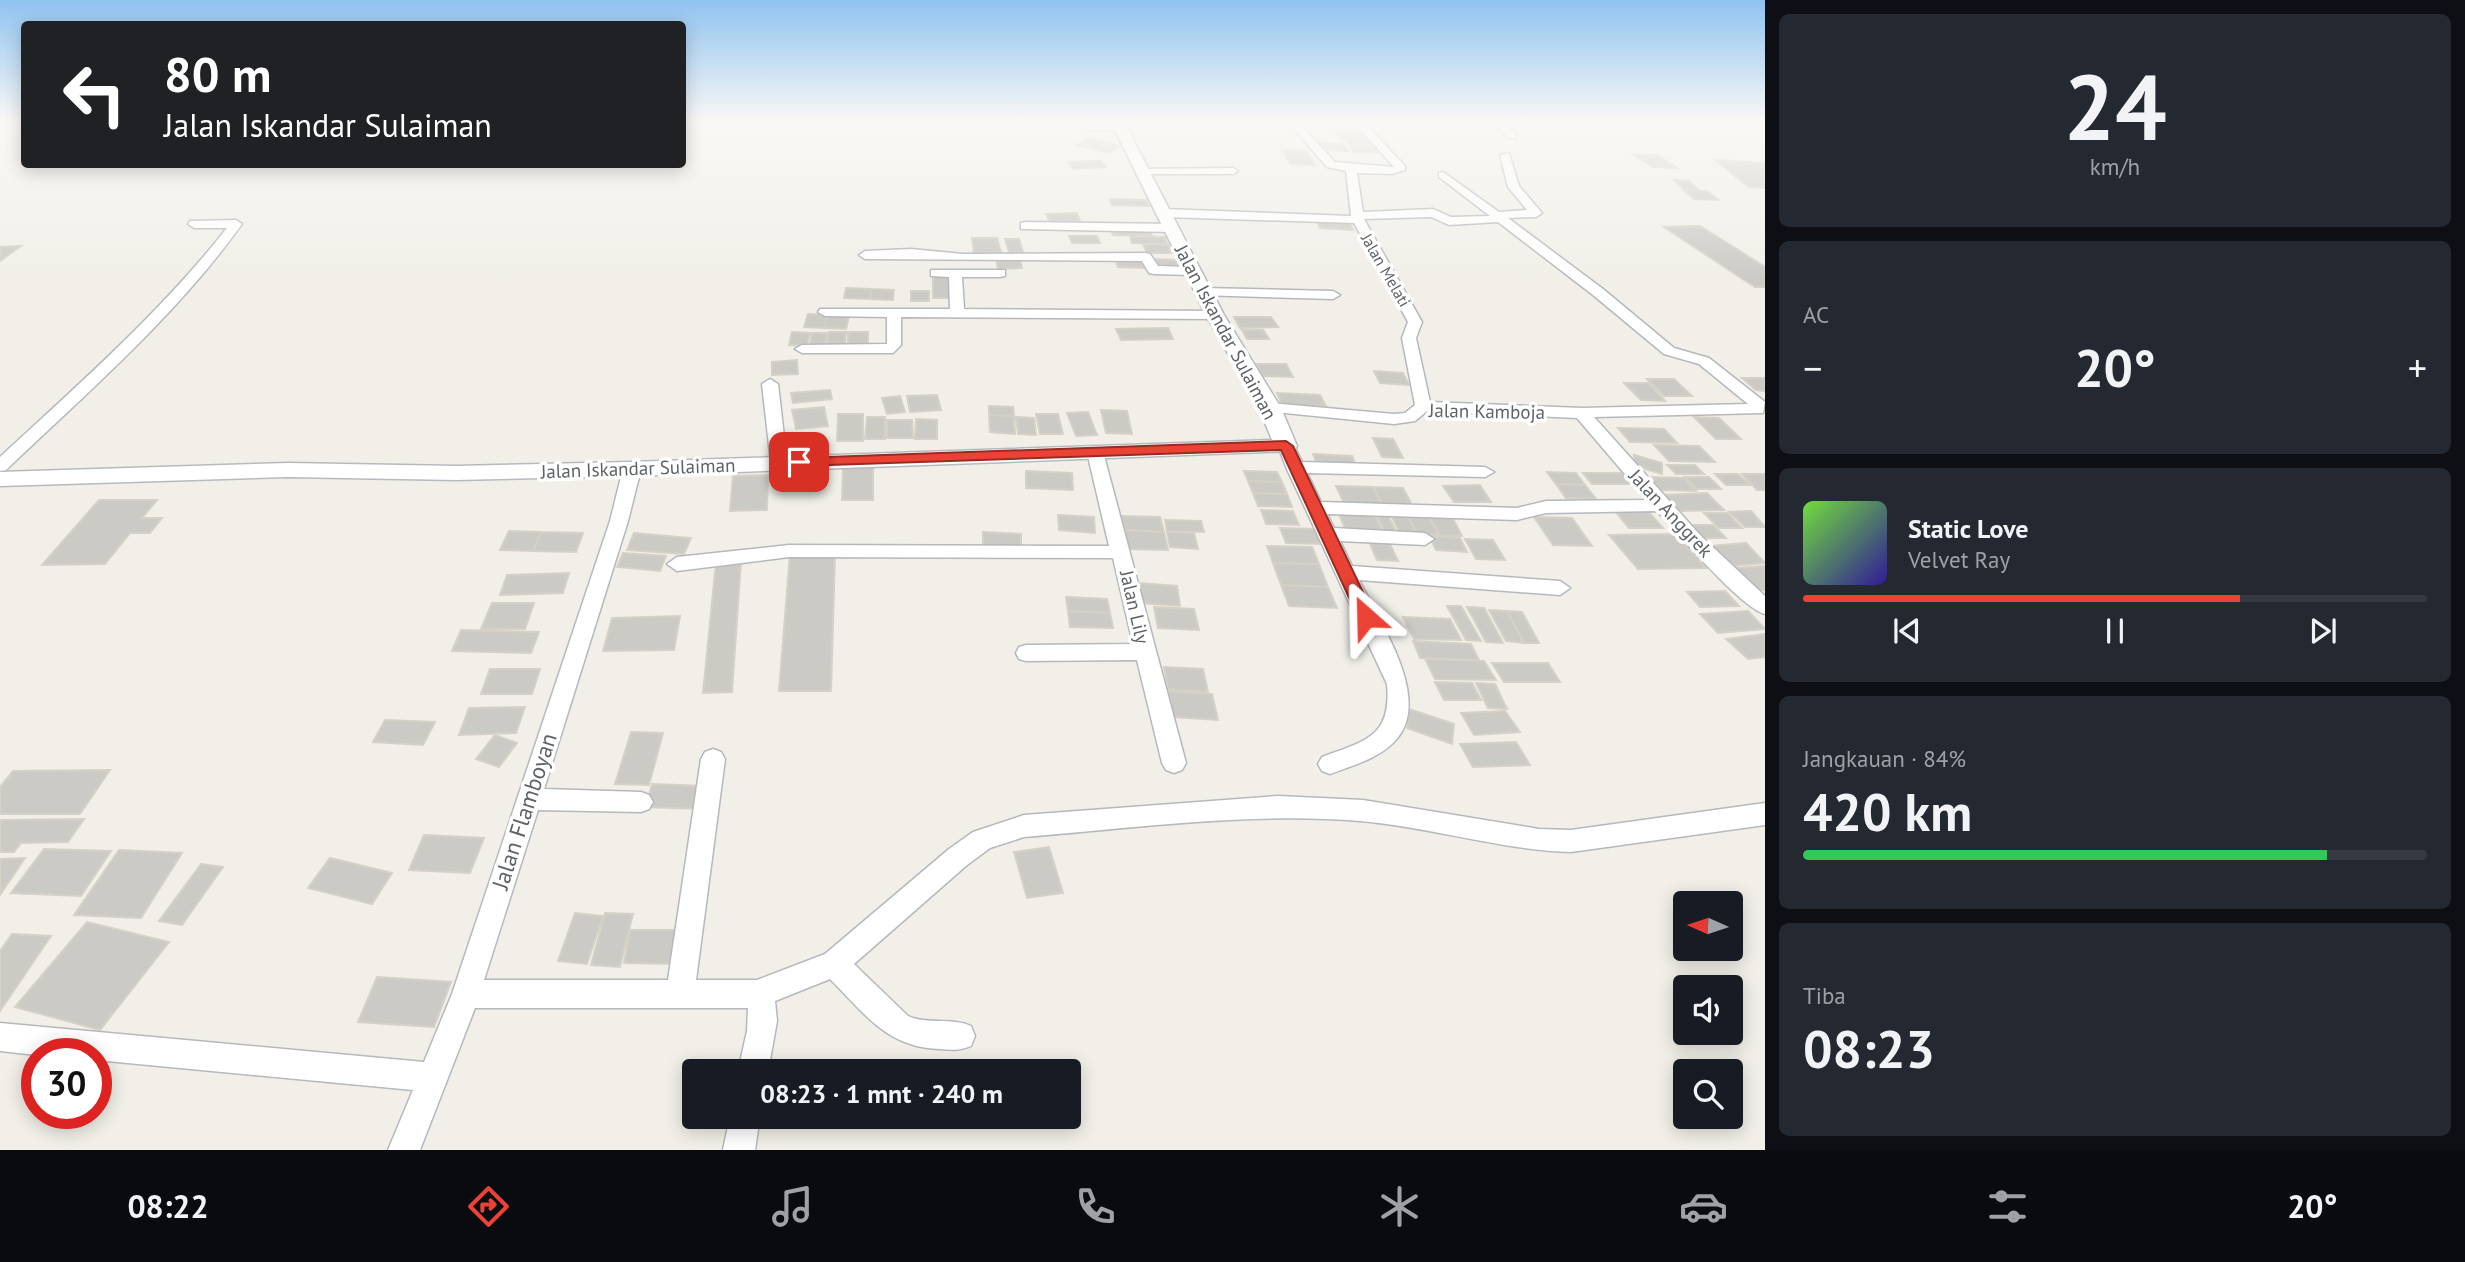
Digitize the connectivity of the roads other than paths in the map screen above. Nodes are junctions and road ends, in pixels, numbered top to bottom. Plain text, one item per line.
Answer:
1 (1144, 174) edge
2 (1352, 174) edge
3 (1510, 174) edge
4 (1443, 175) dead end
5 (1357, 218) junction
6 (1498, 219) junction
7 (1168, 221) junction
8 (194, 224) dead end
9 (1102, 225) junction
10 (1025, 226) dead end
11 (865, 255) dead end
12 (1113, 256) junction
13 (1192, 271) junction
14 (936, 273) dead end
15 (956, 273) junction
16 (1000, 273) dead end
17 (1203, 292) junction
18 (1333, 295) dead end
19 (825, 312) dead end
20 (894, 314) junction
21 (957, 314) junction
22 (1215, 315) junction
23 (802, 349) dead end
24 (770, 384) dead end
25 (1423, 406) junction
26 (1270, 408) junction
27 (1582, 414) junction
28 (1286, 446) junction
29 (1095, 452) junction
30 (779, 463) junction
31 (0, 466) edge
32 (1295, 467) junction
33 (632, 468) junction
34 (1486, 472) dead end
35 (0, 479) edge
36 (1661, 505) junction
37 (1315, 508) junction
38 (1327, 534) junction
39 (1425, 538) dead end
40 (1122, 552) junction
41 (677, 564) dead end
42 (1345, 572) junction
43 (1560, 588) dead end
44 (1765, 607) edge
45 (1146, 652) junction
46 (1026, 653) dead end
47 (713, 759) dead end
48 (1174, 763) dead end
49 (1330, 764) dead end
50 (528, 799) junction
51 (641, 802) dead end
52 (1765, 814) edge
53 (834, 964) junction
54 (680, 992) junction
55 (466, 994) junction
56 (757, 994) junction
57 (0, 1037) edge
58 (961, 1037) dead end
59 (755, 1059) edge
60 (431, 1077) junction
61 (742, 1129) edge
62 (404, 1150) edge
63 (738, 1150) edge

1 - 7 street, Jalan Iskandar Sulaiman
2 - 5 street, Jalan Melati
3 - 6 street
4 - 6 street
5 - 6 street
5 - 7 street
5 - 25 street, Jalan Melati
6 - 27 street, Jalan Kamboja
7 - 9 street
7 - 13 street, Jalan Iskandar Sulaiman
8 - 31 street
9 - 10 street
9 - 12 street
11 - 12 street
12 - 13 street
13 - 17 street, Jalan Iskandar Sulaiman
14 - 15 street
15 - 16 street
15 - 21 street
17 - 18 street
17 - 22 street, Jalan Iskandar Sulaiman
19 - 20 street
20 - 21 street
20 - 23 street
21 - 22 street
22 - 26 street, Jalan Iskandar Sulaiman
24 - 30 street
25 - 26 street, Jalan Kamboja
25 - 27 street, Jalan Kamboja
26 - 28 street, Jalan Iskandar Sulaiman
27 - 36 street, Jalan Anggrek
28 - 29 street, Jalan Iskandar Sulaiman
28 - 32 street
29 - 30 street, Jalan Iskandar Sulaiman
29 - 40 street, Jalan Lily
30 - 33 street, Jalan Iskandar Sulaiman
32 - 34 street
32 - 37 street
33 - 35 street, Jalan Iskandar Sulaiman
33 - 50 street, Jalan Flamboyan
36 - 37 street
36 - 44 street, Jalan Anggrek
37 - 38 street
38 - 39 street
38 - 42 street
40 - 41 street
40 - 45 street, Jalan Lily
42 - 43 street
42 - 49 street
45 - 46 street
45 - 48 street, Jalan Lily
47 - 54 street
50 - 51 street
50 - 55 street, Jalan Flamboyan
52 - 53 street
53 - 56 street
53 - 58 street
54 - 55 street
54 - 56 street
55 - 60 street, Jalan Flamboyan
56 - 59 street
57 - 60 street
60 - 62 street, Jalan Flamboyan
61 - 63 street

